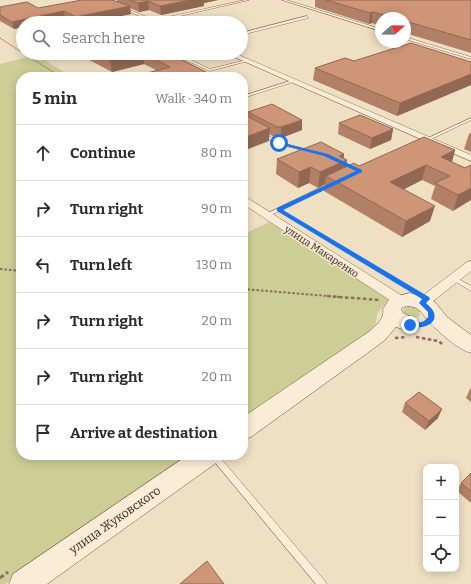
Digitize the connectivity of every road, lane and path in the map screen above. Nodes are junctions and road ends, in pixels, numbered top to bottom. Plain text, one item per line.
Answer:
1 (248, 0) edge
2 (282, 0) edge
3 (123, 8) edge
4 (142, 16) edge
5 (181, 16) edge
6 (307, 17) dead end
7 (375, 28) edge
8 (248, 32) edge
9 (0, 38) edge
10 (411, 40) edge
11 (16, 48) edge
12 (471, 58) edge
13 (34, 60) edge
14 (188, 60) edge
15 (246, 61) joint
16 (53, 72) edge
17 (294, 81) junction
18 (248, 95) edge
19 (471, 119) edge
20 (255, 130) edge
21 (429, 139) junction
22 (416, 145) edge
23 (313, 152) edge
24 (471, 158) edge
25 (339, 181) edge
26 (248, 203) edge
27 (278, 210) junction
28 (267, 215) junction
29 (471, 264) edge
30 (0, 269) edge
31 (16, 271) edge
32 (453, 278) junction
33 (471, 288) edge
34 (248, 289) edge
35 (394, 303) junction
36 (419, 320) junction
37 (383, 339) junction
38 (462, 345) edge
39 (248, 427) edge
40 (201, 460) edge
41 (217, 460) edge
42 (23, 584) edge
43 (322, 584) edge

1 - 5 lane
2 - 7 lane
3 - 4 lane
6 - 8 lane
9 - 11 path
10 - 12 lane
13 - 16 path
14 - 15 lane
15 - 17 street
17 - 18 lane
17 - 21 street
19 - 21 lane
20 - 23 lane
21 - 22 lane
21 - 24 street
25 - 27 lane
26 - 28 street, улица Макаренко
27 - 28 lane
27 - 36 path
28 - 35 street, улица Макаренко
29 - 32 street
30 - 31 path
32 - 33 lane
32 - 36 street
34 - 35 path
35 - 36 street
35 - 36 street
35 - 37 street
36 - 37 path
36 - 37 street
36 - 38 street
36 - 38 path
37 - 39 street
40 - 42 street, улица Жуковского
41 - 43 lane

